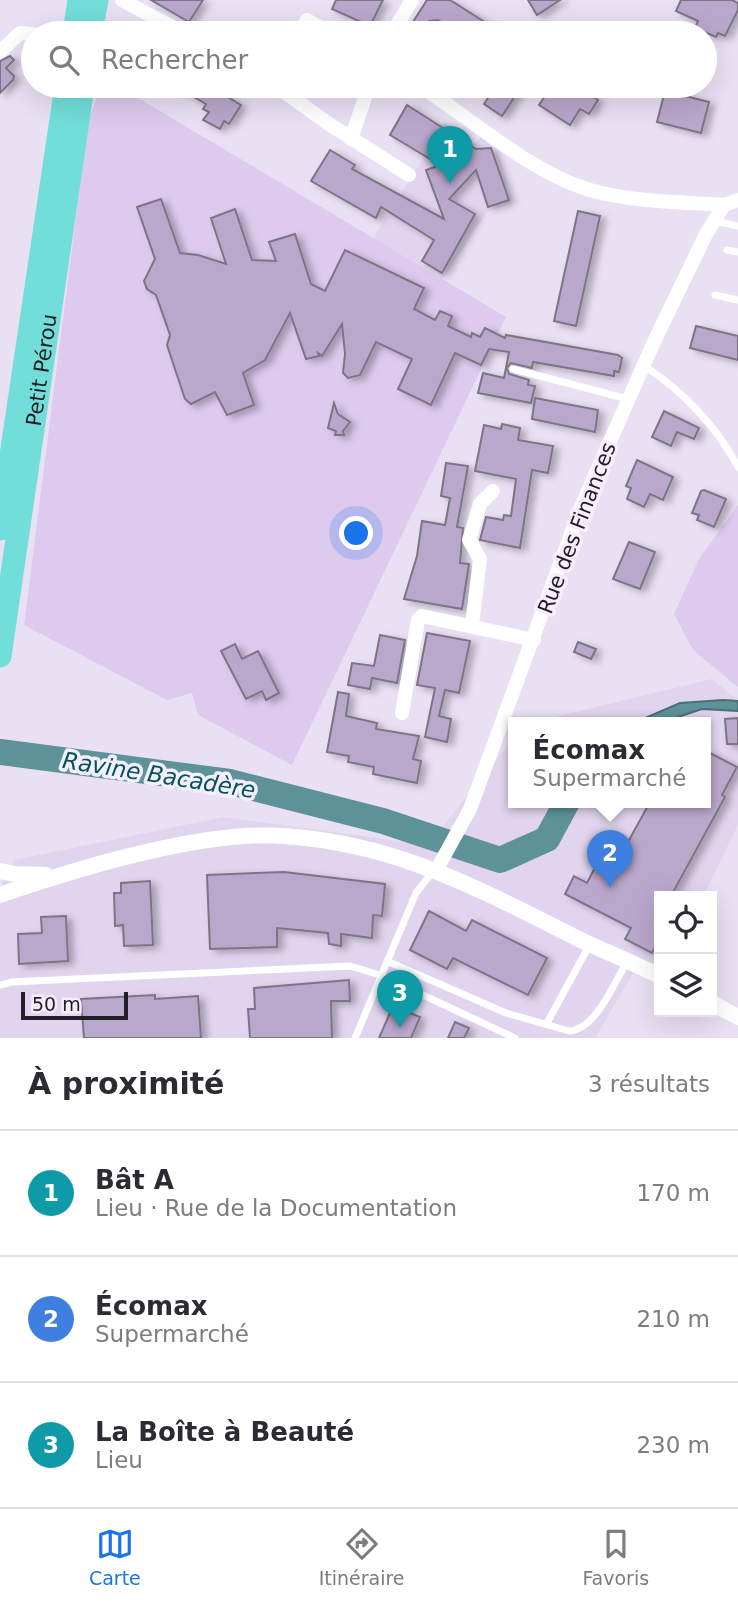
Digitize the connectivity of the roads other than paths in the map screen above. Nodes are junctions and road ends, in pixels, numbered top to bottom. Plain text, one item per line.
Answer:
1 (79, 0) edge
2 (97, 0) edge
3 (122, 0) edge
4 (412, 0) edge
5 (76, 21) edge
6 (93, 21) edge
7 (161, 21) edge
8 (399, 21) edge
9 (21, 33) edge
10 (0, 52) edge
11 (64, 98) edge
12 (81, 98) edge
13 (293, 98) edge
14 (365, 98) edge
15 (438, 98) edge
16 (351, 139) junction
17 (409, 176) dead end
18 (731, 203) edge
19 (714, 221) junction
20 (738, 226) edge
21 (727, 250) dead end
22 (738, 252) edge
23 (715, 295) dead end
24 (738, 300) edge
25 (643, 366) junction
26 (513, 369) dead end
27 (629, 399) junction
28 (738, 467) edge
29 (493, 491) dead end
30 (0, 529) edge
31 (472, 625) junction
32 (534, 640) junction
33 (1, 648) edge
34 (402, 713) dead end
35 (437, 869) junction
36 (0, 870) edge
37 (65, 874) junction
38 (0, 895) edge
39 (590, 944) junction
40 (628, 960) junction
41 (387, 961) junction
42 (654, 973) edge
43 (380, 975) junction
44 (0, 985) edge
45 (717, 1006) edge
46 (738, 1017) edge
47 (547, 1023) junction
48 (355, 1038) edge
49 (515, 1038) edge

1 - 5 highway
2 - 6 highway
3 - 7 street
4 - 8 street
9 - 10 street
11 - 30 highway, Petit Pérou
12 - 33 highway, Petit Pérou
13 - 16 street
14 - 16 street
15 - 18 street
16 - 17 street
18 - 19 street, Rue des Finances
19 - 20 lane
19 - 25 street, Rue des Finances
21 - 22 lane
23 - 24 lane
25 - 27 street, Rue des Finances
25 - 28 lane
26 - 27 lane
27 - 32 street, Rue des Finances
29 - 31 street
31 - 32 street
31 - 34 street
32 - 35 street, Rue des Finances
35 - 37 street
35 - 39 street
35 - 41 lane
36 - 37 street
37 - 38 street
39 - 40 street
39 - 47 lane
40 - 42 street
40 - 47 lane
41 - 43 lane
41 - 47 lane
43 - 44 lane
43 - 48 lane
43 - 49 lane
45 - 46 street

